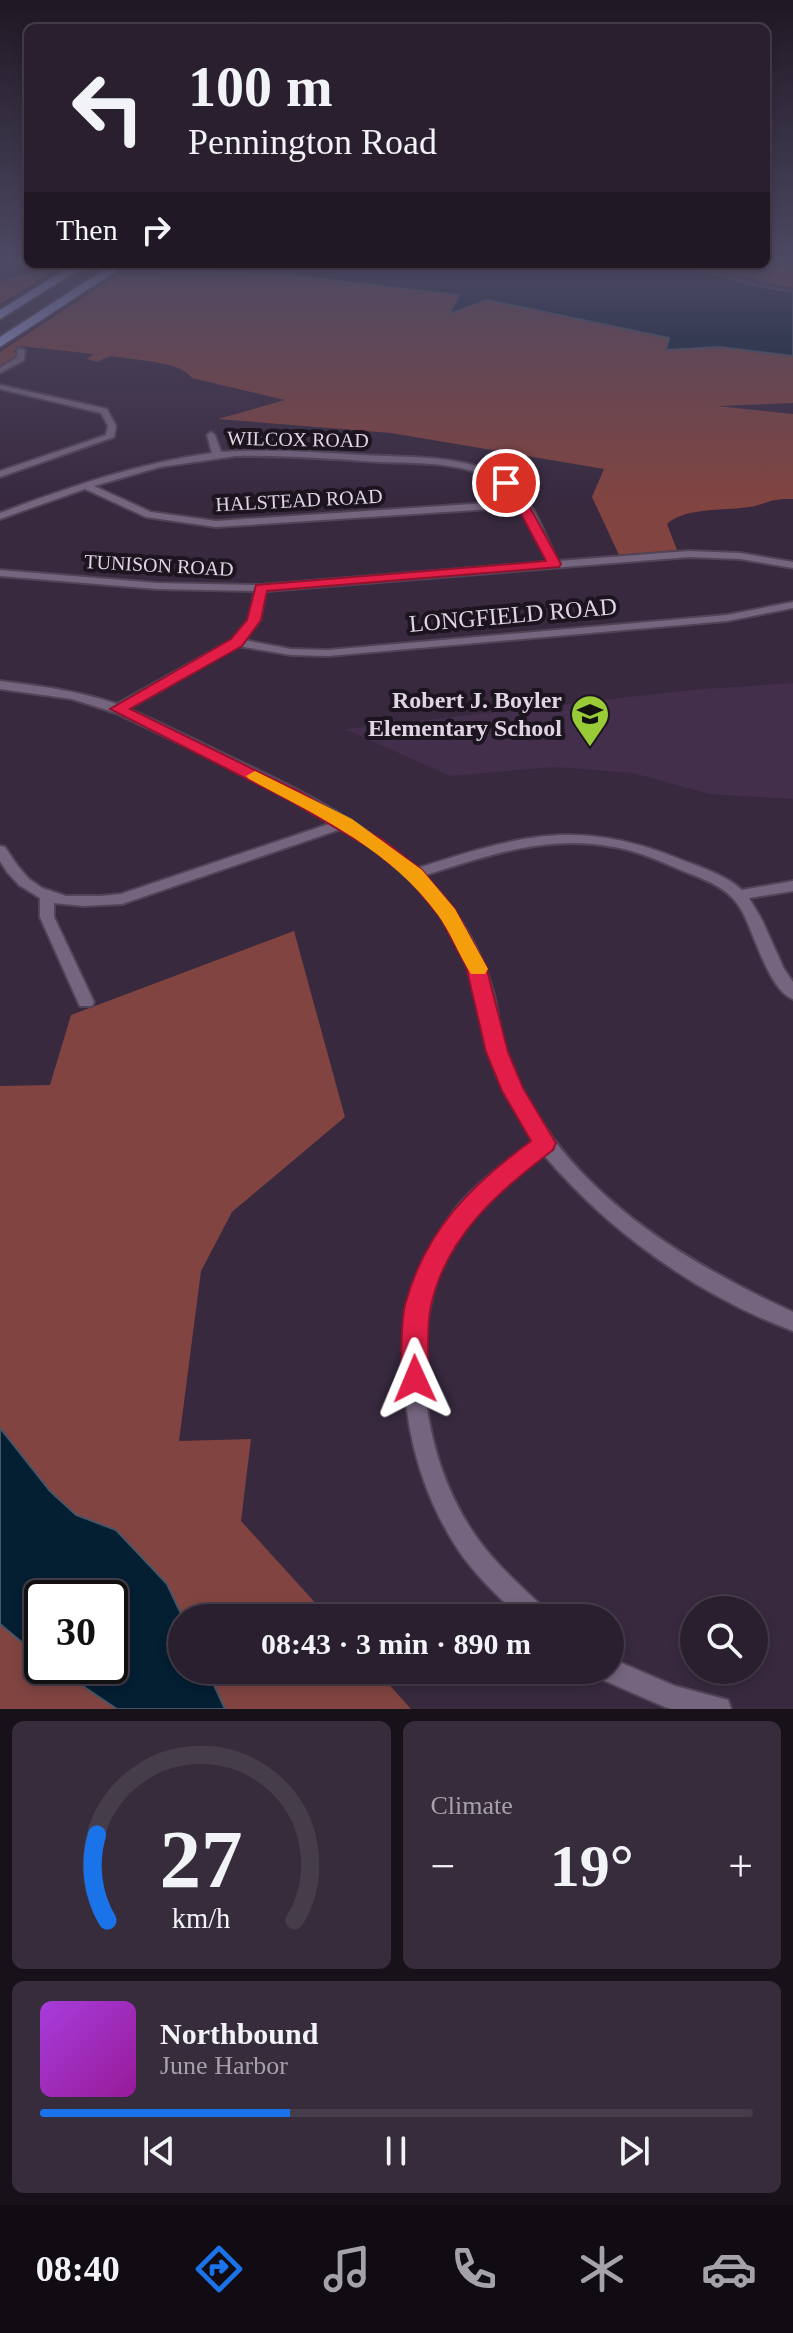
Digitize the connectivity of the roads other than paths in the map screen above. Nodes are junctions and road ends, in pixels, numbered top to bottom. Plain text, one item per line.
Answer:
1 (21, 350) dead end
2 (0, 371) edge
3 (0, 387) edge
4 (211, 435) dead end
5 (217, 455) junction
6 (0, 474) edge
7 (85, 485) junction
8 (522, 504) junction
9 (0, 516) edge
10 (554, 564) junction
11 (793, 565) edge
12 (0, 573) edge
13 (261, 588) junction
14 (793, 605) edge
15 (236, 642) junction
16 (0, 685) edge
17 (118, 709) junction
18 (346, 823) junction
19 (0, 850) edge
20 (415, 874) junction
21 (793, 886) edge
22 (740, 895) junction
23 (47, 897) junction
24 (793, 993) edge
25 (86, 1002) dead end
26 (545, 1143) junction
27 (793, 1322) edge
28 (523, 1604) edge
29 (624, 1676) edge
30 (719, 1709) edge

1 - 2 street
3 - 6 street
4 - 5 street
5 - 7 street, WILCOX ROAD
5 - 8 street, WILCOX ROAD
7 - 8 street, HALSTEAD ROAD
7 - 9 street, WILCOX ROAD
8 - 10 street, WILCOX ROAD
10 - 11 street, TUNISON ROAD
10 - 13 street, TUNISON ROAD
12 - 13 street, TUNISON ROAD
13 - 15 street
14 - 15 street, LONGFIELD ROAD
15 - 17 street
16 - 17 street
17 - 18 street
18 - 20 street
18 - 23 street
19 - 23 street
20 - 22 street
20 - 26 street
21 - 22 street
22 - 24 street
23 - 25 street
26 - 27 street
26 - 28 street
29 - 30 street

